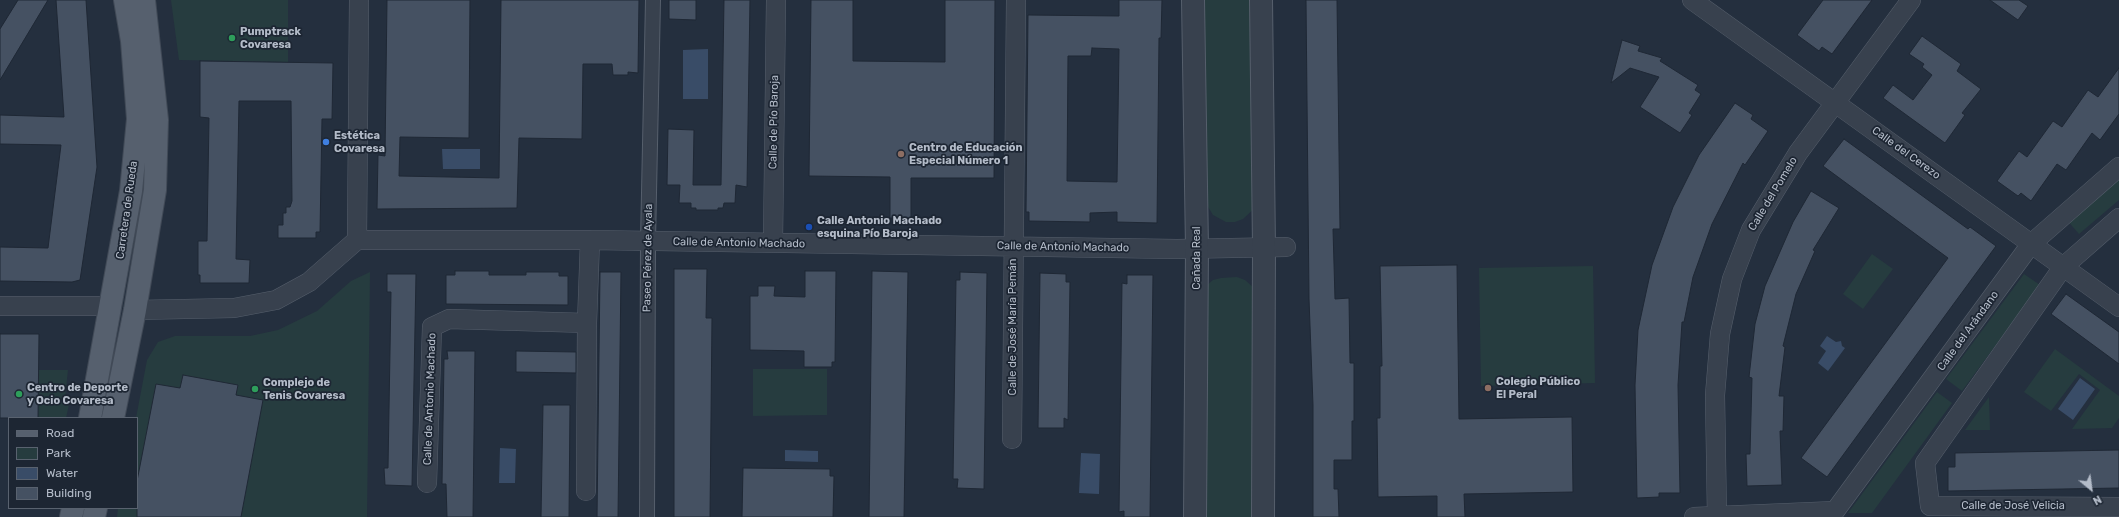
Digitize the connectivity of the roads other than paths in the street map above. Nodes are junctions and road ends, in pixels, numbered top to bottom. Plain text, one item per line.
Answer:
1 (125, 0) edge
2 (144, 0) edge
3 (359, 0) edge
4 (653, 0) edge
5 (776, 0) edge
6 (1016, 0) edge
7 (1193, 0) edge
8 (1261, 0) edge
9 (1910, 0) edge
10 (1696, 1) edge
11 (1835, 102) junction
12 (2119, 167) edge
13 (2119, 218) edge
14 (357, 240) junction
15 (590, 240) junction
16 (648, 241) junction
17 (773, 243) junction
18 (2031, 244) junction
19 (1014, 246) junction
20 (1264, 247) junction
21 (1286, 247) dead end
22 (1187, 248) junction
23 (2063, 267) junction
24 (0, 306) edge
25 (112, 306) junction
26 (2119, 308) edge
27 (135, 310) junction
28 (587, 323) junction
29 (90, 417) edge
30 (113, 417) edge
31 (1012, 439) dead end
32 (427, 483) dead end
33 (586, 491) dead end
34 (2119, 507) edge
35 (1717, 516) edge
36 (646, 517) edge
37 (1195, 517) edge
38 (1263, 517) edge
39 (1694, 517) edge

1 - 25 main road, Carretera de Rueda
2 - 27 main road, Carretera de Rueda
3 - 14 street
4 - 16 street, Paseo Pérez de Ayala
5 - 17 street, Calle de Pío Baroja
6 - 19 street, Calle de José María Pemán
7 - 22 street, Cañada Real
8 - 20 street
9 - 11 street, Calle del Pomelo
10 - 11 street, Calle del Cerezo
11 - 18 street, Calle del Cerezo
11 - 35 street, Calle del Pomelo
12 - 18 street, Calle del Arándano
13 - 23 street
14 - 15 street, Calle de Antonio Machado
14 - 27 street
15 - 16 street, Calle de Antonio Machado
15 - 28 street
16 - 17 street, Calle de Antonio Machado
16 - 36 street, Paseo Pérez de Ayala
17 - 19 street, Calle de Antonio Machado
18 - 23 street, Calle del Cerezo
18 - 35 street, Calle del Arándano
19 - 22 street, Calle de Antonio Machado
19 - 31 street, Calle de José María Pemán
20 - 21 street, Calle de Antonio Machado
20 - 22 street, Calle de Antonio Machado
20 - 38 street
22 - 37 street, Cañada Real
23 - 26 street, Calle del Cerezo
23 - 34 street, Calle de José Velicia
24 - 25 street
25 - 29 main road, Carretera de Rueda
27 - 30 main road, Carretera de Rueda
28 - 32 street, Calle de Antonio Machado
28 - 33 street
35 - 39 street

